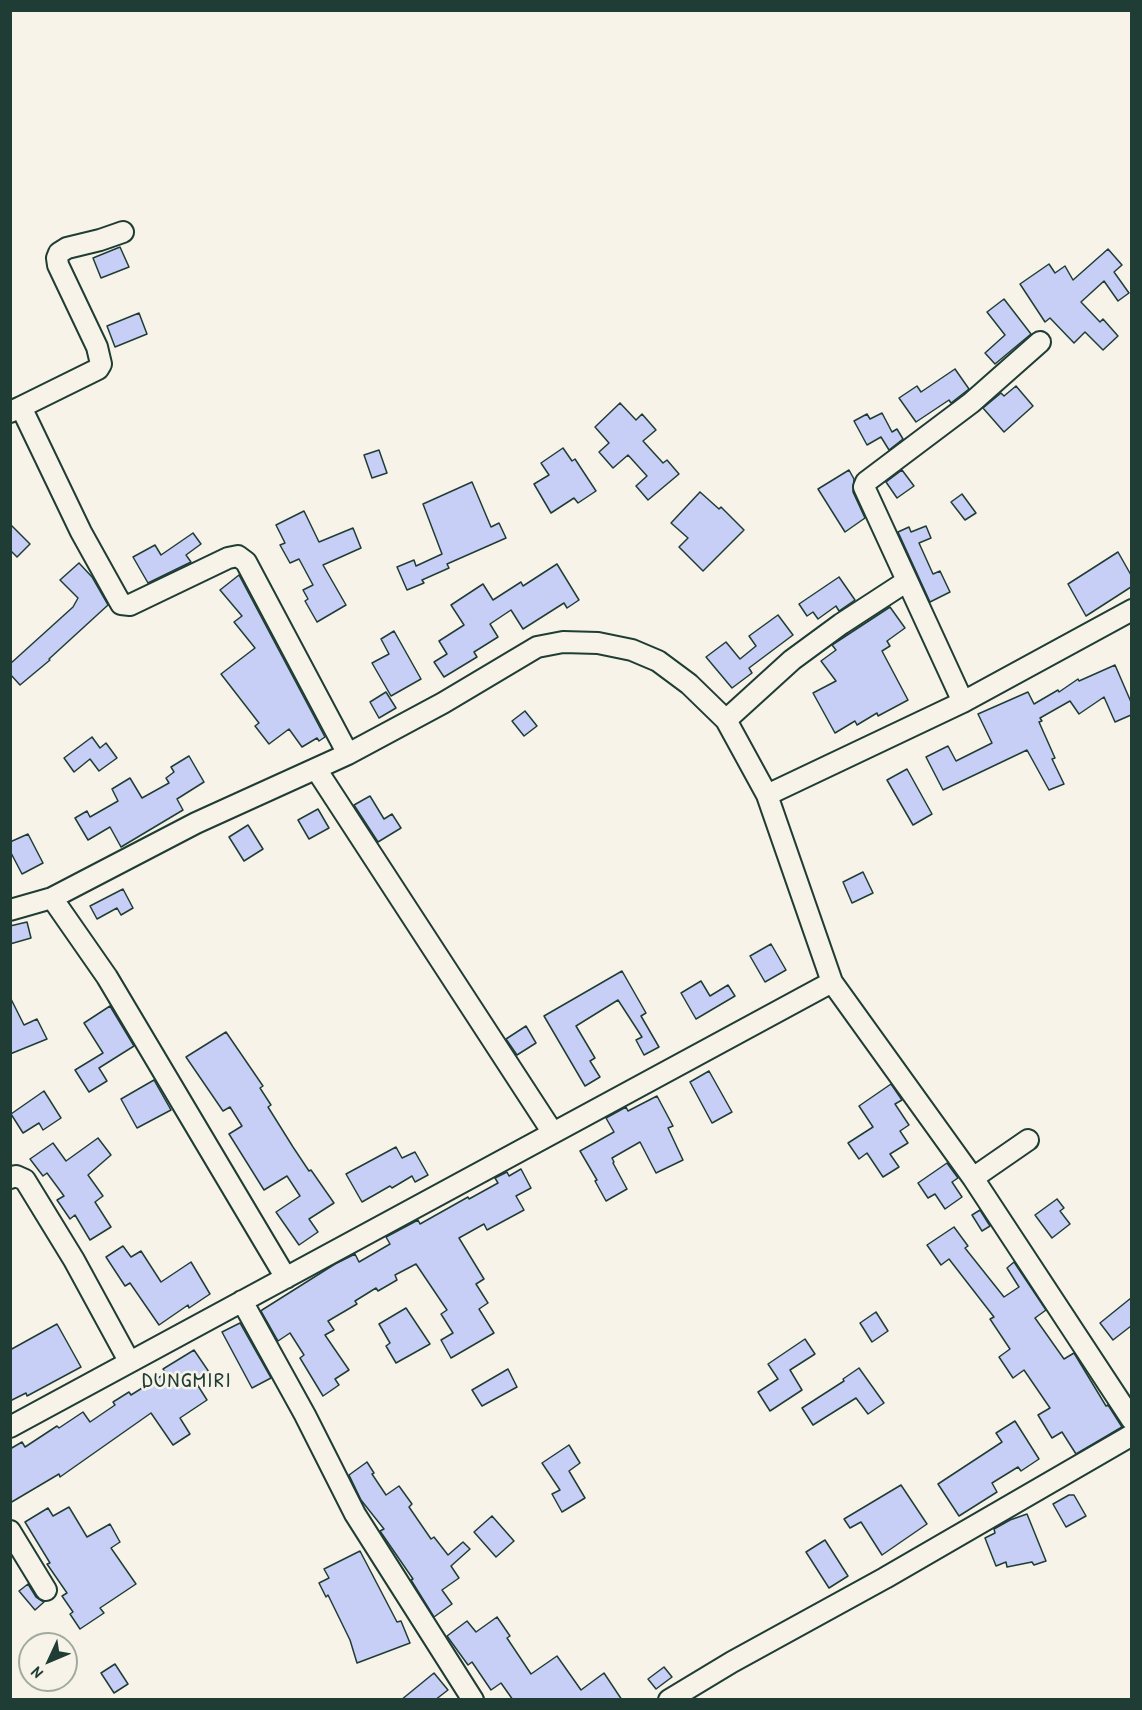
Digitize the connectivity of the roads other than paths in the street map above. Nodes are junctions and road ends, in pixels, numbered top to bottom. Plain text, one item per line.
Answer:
1 (123, 232) dead end
2 (1040, 342) dead end
3 (16, 410) edge
4 (907, 581) junction
5 (1131, 610) edge
6 (963, 702) junction
7 (726, 720) junction
8 (348, 754) junction
9 (316, 769) junction
10 (767, 795) junction
11 (52, 898) junction
12 (10, 910) edge
13 (832, 982) junction
14 (553, 1133) junction
15 (1028, 1140) dead end
16 (10, 1178) edge
17 (973, 1178) junction
18 (286, 1278) junction
19 (242, 1301) junction
20 (129, 1361) junction
21 (1131, 1420) edge
22 (10, 1427) edge
23 (1131, 1435) edge
24 (10, 1531) edge
25 (46, 1590) dead end
26 (473, 1700) edge
27 (669, 1700) edge

1 - 3 street
2 - 4 street
3 - 8 street
4 - 6 street
4 - 7 street
5 - 6 street
6 - 10 street
7 - 8 street
7 - 10 street
8 - 9 street
9 - 11 street
9 - 14 street
10 - 13 street
11 - 12 street
11 - 18 street
13 - 14 street
13 - 17 street
14 - 18 street
15 - 17 street
16 - 20 street
17 - 21 street
18 - 19 street
19 - 20 street
19 - 26 street
20 - 22 street
23 - 27 street
24 - 25 street

